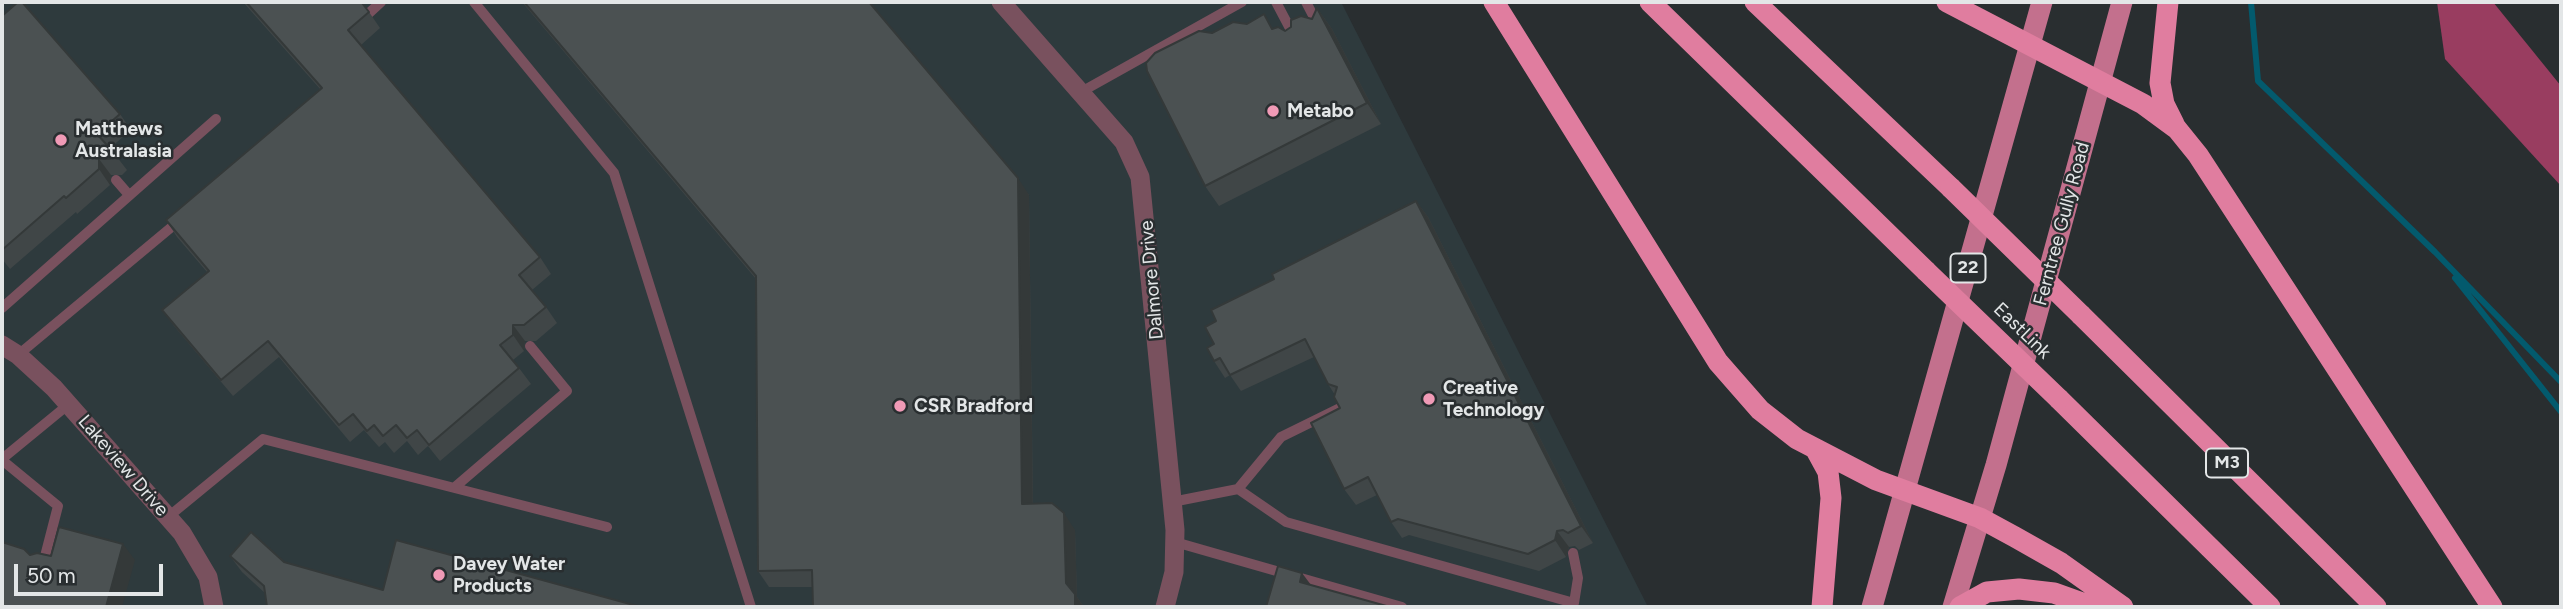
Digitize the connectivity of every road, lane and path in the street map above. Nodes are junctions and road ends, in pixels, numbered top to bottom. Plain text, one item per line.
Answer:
1 (382, 2) edge
2 (474, 2) edge
3 (1000, 2) edge
4 (1242, 2) edge
5 (1276, 2) edge
6 (1306, 2) edge
7 (1494, 2) edge
8 (1650, 2) edge
9 (1755, 2) edge
10 (1947, 2) edge
11 (2042, 2) edge
12 (2122, 2) edge
13 (2168, 2) edge
14 (368, 13) edge
15 (1322, 33) edge
16 (1299, 44) edge
17 (2030, 46) junction
18 (2101, 83) junction
19 (1081, 92) junction
20 (216, 118) dead end
21 (2177, 129) junction
22 (116, 180) dead end
23 (129, 195) junction
24 (192, 209) edge
25 (2, 308) edge
26 (530, 346) dead end
27 (10, 350) edge
28 (68, 404) junction
29 (1342, 407) edge
30 (1816, 450) junction
31 (2, 459) edge
32 (455, 487) junction
33 (1238, 489) junction
34 (1906, 491) junction
35 (1172, 502) junction
36 (168, 517) junction
37 (1980, 518) junction
38 (607, 527) dead end
39 (1175, 542) junction
40 (1573, 553) dead end
41 (43, 564) edge
42 (214, 607) edge
43 (751, 607) edge
44 (1165, 607) edge
45 (1402, 607) edge
46 (1822, 607) edge
47 (1872, 607) edge
48 (1953, 607) edge
49 (1961, 607) edge
50 (2093, 607) edge
51 (2123, 607) edge
52 (2270, 607) edge
53 (2376, 607) edge
54 (2492, 607) edge

1 - 14 lane
2 - 43 lane
3 - 19 street, Dalmore Drive
4 - 19 lane
5 - 16 lane
6 - 15 lane
7 - 30 highway
8 - 52 highway, EastLink, bridge
9 - 53 highway, M3, bridge
10 - 17 highway
11 - 17 main road, 22
12 - 18 main road, Ferntree Gully Road
13 - 21 highway
17 - 18 highway
17 - 34 main road, 22
18 - 21 highway
18 - 37 main road, Ferntree Gully Road
19 - 35 street, Dalmore Drive
20 - 23 lane
21 - 54 highway
22 - 23 lane
23 - 25 lane
24 - 27 lane
26 - 32 lane
27 - 28 street, Lakeview Drive
28 - 31 lane
28 - 36 street, Lakeview Drive
29 - 33 lane
30 - 34 highway
30 - 46 highway
31 - 41 lane
32 - 36 lane
32 - 38 lane
33 - 35 lane
33 - 40 lane
34 - 37 highway
34 - 47 main road, 22
35 - 39 street, Dalmore Drive
36 - 42 street, Lakeview Drive
37 - 48 main road, Ferntree Gully Road
37 - 51 highway
39 - 44 street, Dalmore Drive
39 - 45 lane
49 - 50 highway

